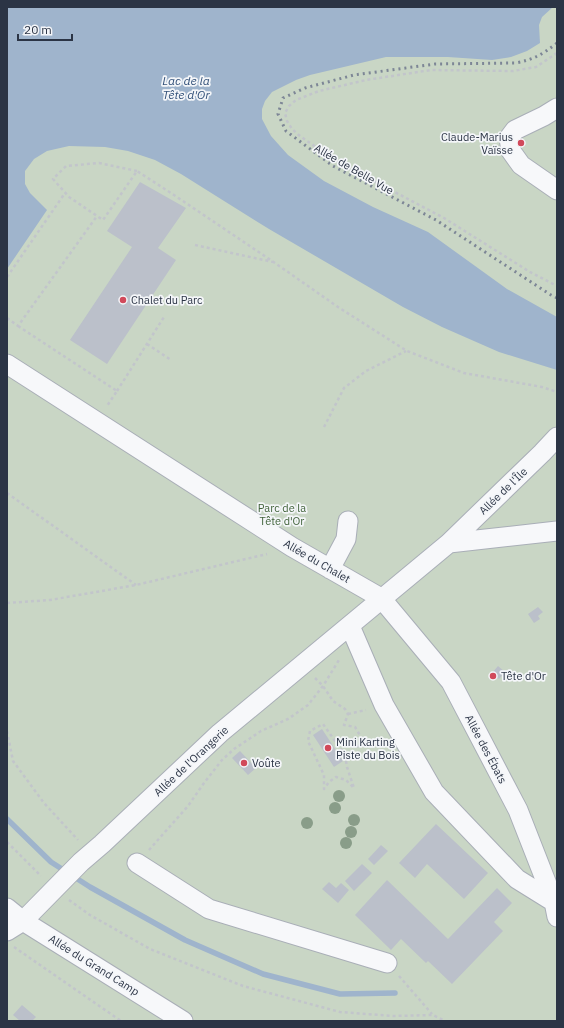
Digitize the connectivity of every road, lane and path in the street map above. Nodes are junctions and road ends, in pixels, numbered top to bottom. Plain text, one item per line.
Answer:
1 (557, 53) edge
2 (557, 108) edge
3 (136, 171) junction
4 (557, 190) edge
5 (65, 193) junction
6 (97, 216) junction
7 (195, 245) dead end
8 (275, 263) junction
9 (7, 277) edge
10 (557, 286) edge
11 (164, 317) dead end
12 (7, 318) edge
13 (18, 326) junction
14 (147, 344) junction
15 (407, 351) junction
16 (171, 360) dead end
17 (7, 364) edge
18 (117, 391) junction
19 (557, 392) edge
20 (111, 400) dead end
21 (324, 427) dead end
22 (557, 437) edge
23 (7, 493) edge
24 (348, 521) dead end
25 (557, 531) edge
26 (449, 543) junction
27 (292, 548) junction
28 (330, 568) junction
29 (136, 585) junction
30 (381, 598) junction
31 (7, 603) edge
32 (350, 626) junction
33 (341, 656) dead end
34 (323, 686) junction
35 (359, 712) dead end
36 (348, 714) junction
37 (7, 731) edge
38 (8, 741) edge
39 (356, 748) dead end
40 (346, 754) joint
41 (7, 842) edge
42 (86, 857) junction
43 (136, 863) joint
44 (58, 885) junction
45 (7, 908) edge
46 (555, 910) edge
47 (23, 921) junction
48 (10, 939) edge
49 (387, 963) joint
50 (433, 1015) junction
51 (121, 1021) edge
52 (183, 1021) edge
53 (444, 1021) edge

1 - 10 path, Allée de Belle Vue
2 - 4 street
3 - 5 path
3 - 6 path
3 - 8 path
5 - 6 path
5 - 9 path
6 - 13 path
7 - 8 path
8 - 15 path
11 - 14 path
12 - 13 path
13 - 18 path
14 - 16 path
14 - 18 path
15 - 19 path
15 - 21 path
17 - 27 street, Allée du Chalet
18 - 20 path
22 - 26 street, Allée de l'Île
23 - 29 path
24 - 28 street
25 - 26 street
26 - 30 street
27 - 28 street, Allée du Chalet
27 - 29 path
28 - 30 street, Allée du Chalet
29 - 31 path
30 - 32 street, Allée de l'Orangerie
30 - 46 street, Allée des Ébats
32 - 42 street, Allée de l'Orangerie
32 - 46 street
33 - 34 path
34 - 36 path
34 - 43 path
35 - 36 path
36 - 39 path
37 - 38 path
38 - 42 path
40 - 40 path
41 - 44 path
42 - 44 street, Allée de l'Orangerie
43 - 49 street
44 - 47 street, Allée de l'Orangerie
44 - 50 path
45 - 47 street, Allée du Grand Camp
47 - 48 street, Allée de l'Orangerie
47 - 52 street, Allée du Grand Camp
48 - 51 path
49 - 50 path
50 - 53 path

